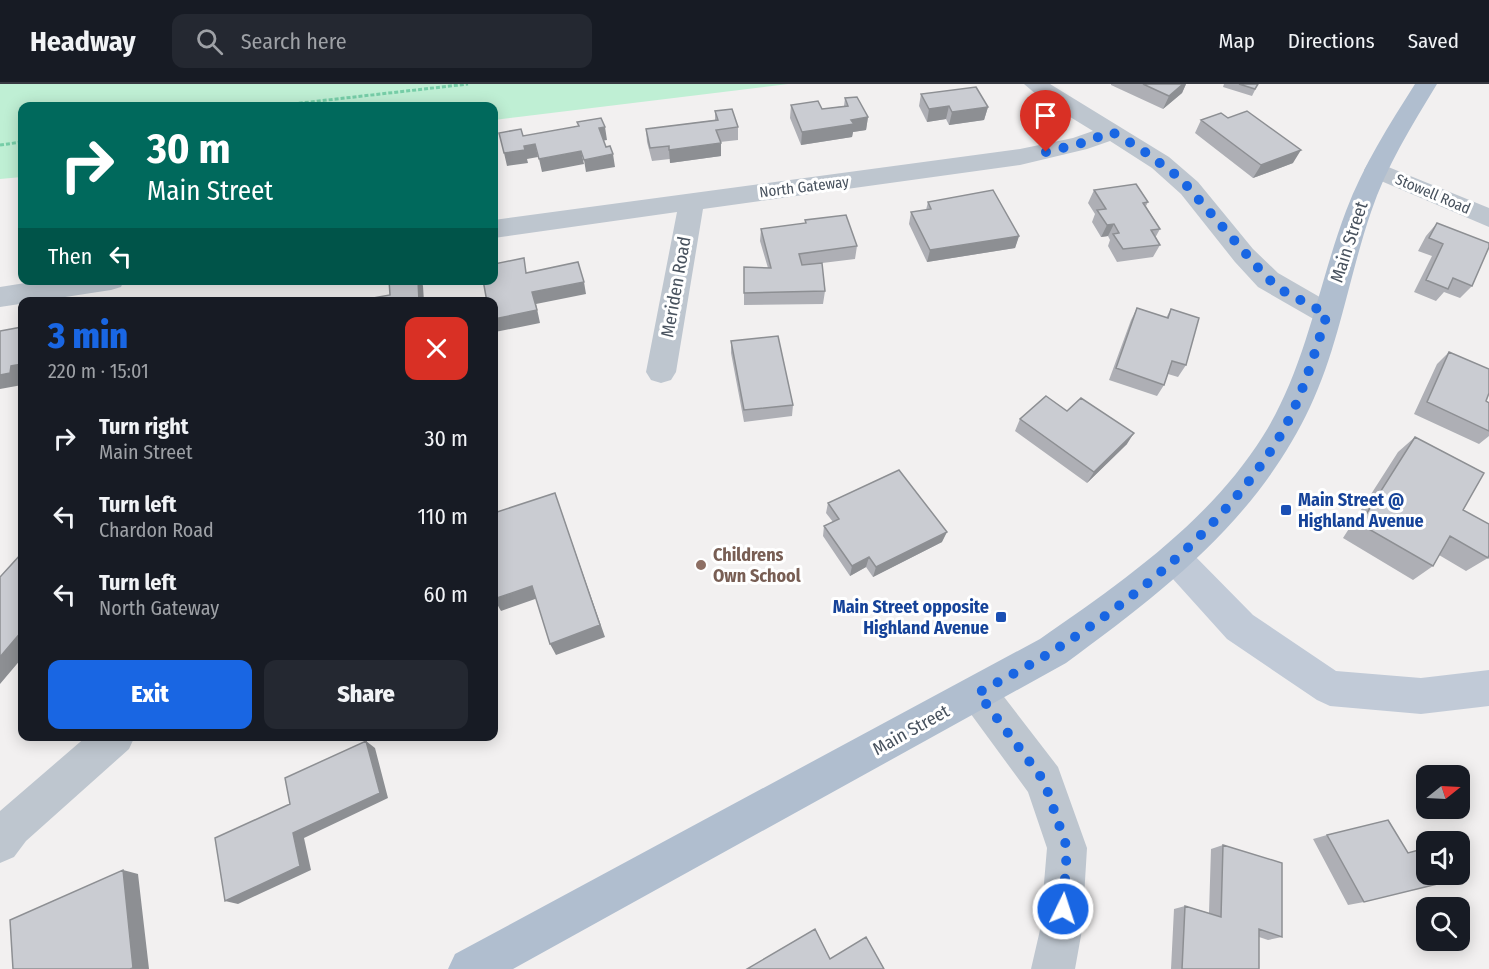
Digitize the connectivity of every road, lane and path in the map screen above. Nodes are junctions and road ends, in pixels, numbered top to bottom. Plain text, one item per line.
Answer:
1 (468, 84) edge
2 (1035, 84) edge
3 (1426, 84) edge
4 (310, 102) edge
5 (1112, 132) junction
6 (18, 143) edge
7 (0, 146) edge
8 (1376, 171) junction
9 (692, 202) junction
10 (1489, 218) edge
11 (498, 228) edge
12 (78, 285) edge
13 (0, 297) edge
14 (1327, 314) junction
15 (661, 372) dead end
16 (1175, 558) junction
17 (1489, 688) edge
18 (978, 693) junction
19 (110, 741) edge
20 (0, 843) edge
21 (470, 969) edge
22 (1053, 969) edge

1 - 4 path
2 - 5 street
3 - 8 main road, Main Street
5 - 9 street, North Gateway
5 - 14 street
6 - 7 path
8 - 10 street, Stowell Road
8 - 14 main road, Main Street
9 - 11 street, North Gateway
9 - 15 street, Meriden Road
12 - 13 street
14 - 16 main road, Main Street
16 - 17 main road
16 - 18 main road, Main Street
18 - 21 main road, Main Street
18 - 22 street
19 - 20 street

